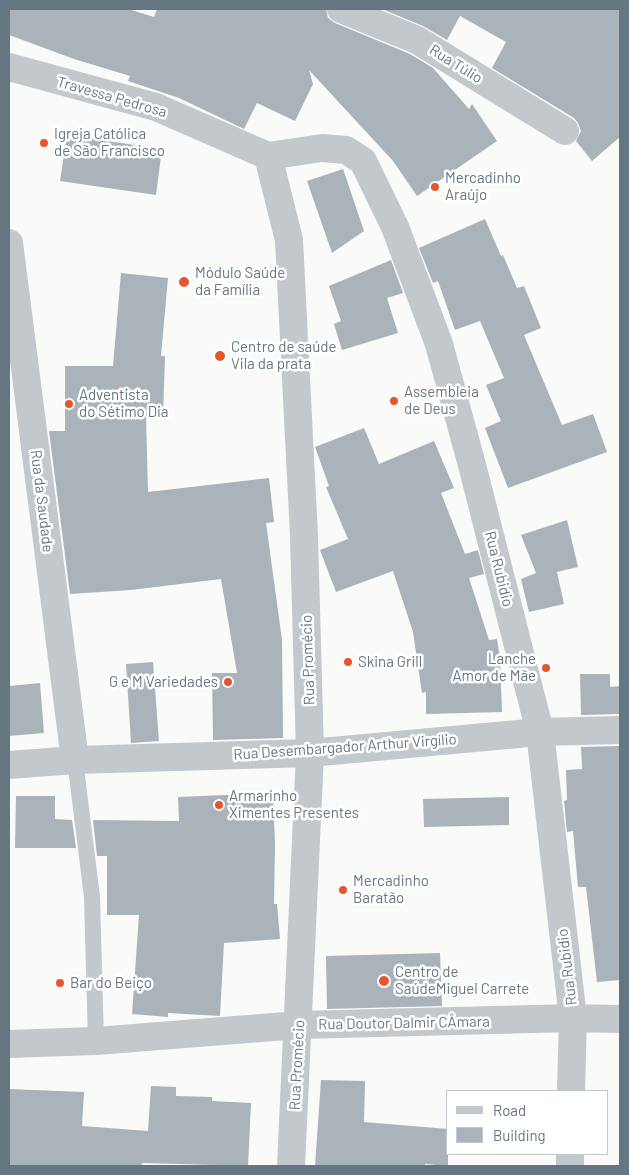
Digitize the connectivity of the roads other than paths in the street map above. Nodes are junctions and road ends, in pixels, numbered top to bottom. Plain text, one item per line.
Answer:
1 (341, 9) edge
2 (9, 67) edge
3 (565, 132) dead end
4 (268, 156) junction
5 (9, 243) edge
6 (620, 730) edge
7 (540, 732) junction
8 (310, 752) junction
9 (75, 760) junction
10 (9, 765) edge
11 (573, 1018) junction
12 (620, 1019) edge
13 (299, 1026) junction
14 (96, 1041) junction
15 (9, 1044) edge
16 (571, 1090) edge
17 (292, 1166) edge

1 - 3 street, Rua Túlio
2 - 4 street, Travessa Pedrosa
4 - 7 street, Rua Rubidio
4 - 8 street, Rua Promécio
5 - 9 street, Rua da Saudade
6 - 7 street, Rua Desembargador Arthur Virgílio
7 - 8 street, Rua Desembargador Arthur Virgílio
7 - 11 street, Rua Rubidio
8 - 9 street, Rua Desembargador Arthur Virgílio
8 - 13 street, Rua Promécio
9 - 10 street, Rua Desembargador Arthur Virgílio
9 - 14 lane
11 - 12 street, Rua Doutor Dalmir CÂmara
11 - 13 street, Rua Doutor Dalmir CÂmara
11 - 16 street, Rua Rubidio
13 - 14 street, Rua Doutor Dalmir CÂmara
13 - 17 street, Rua Promécio
14 - 15 street, Rua Doutor Dalmir CÂmara

